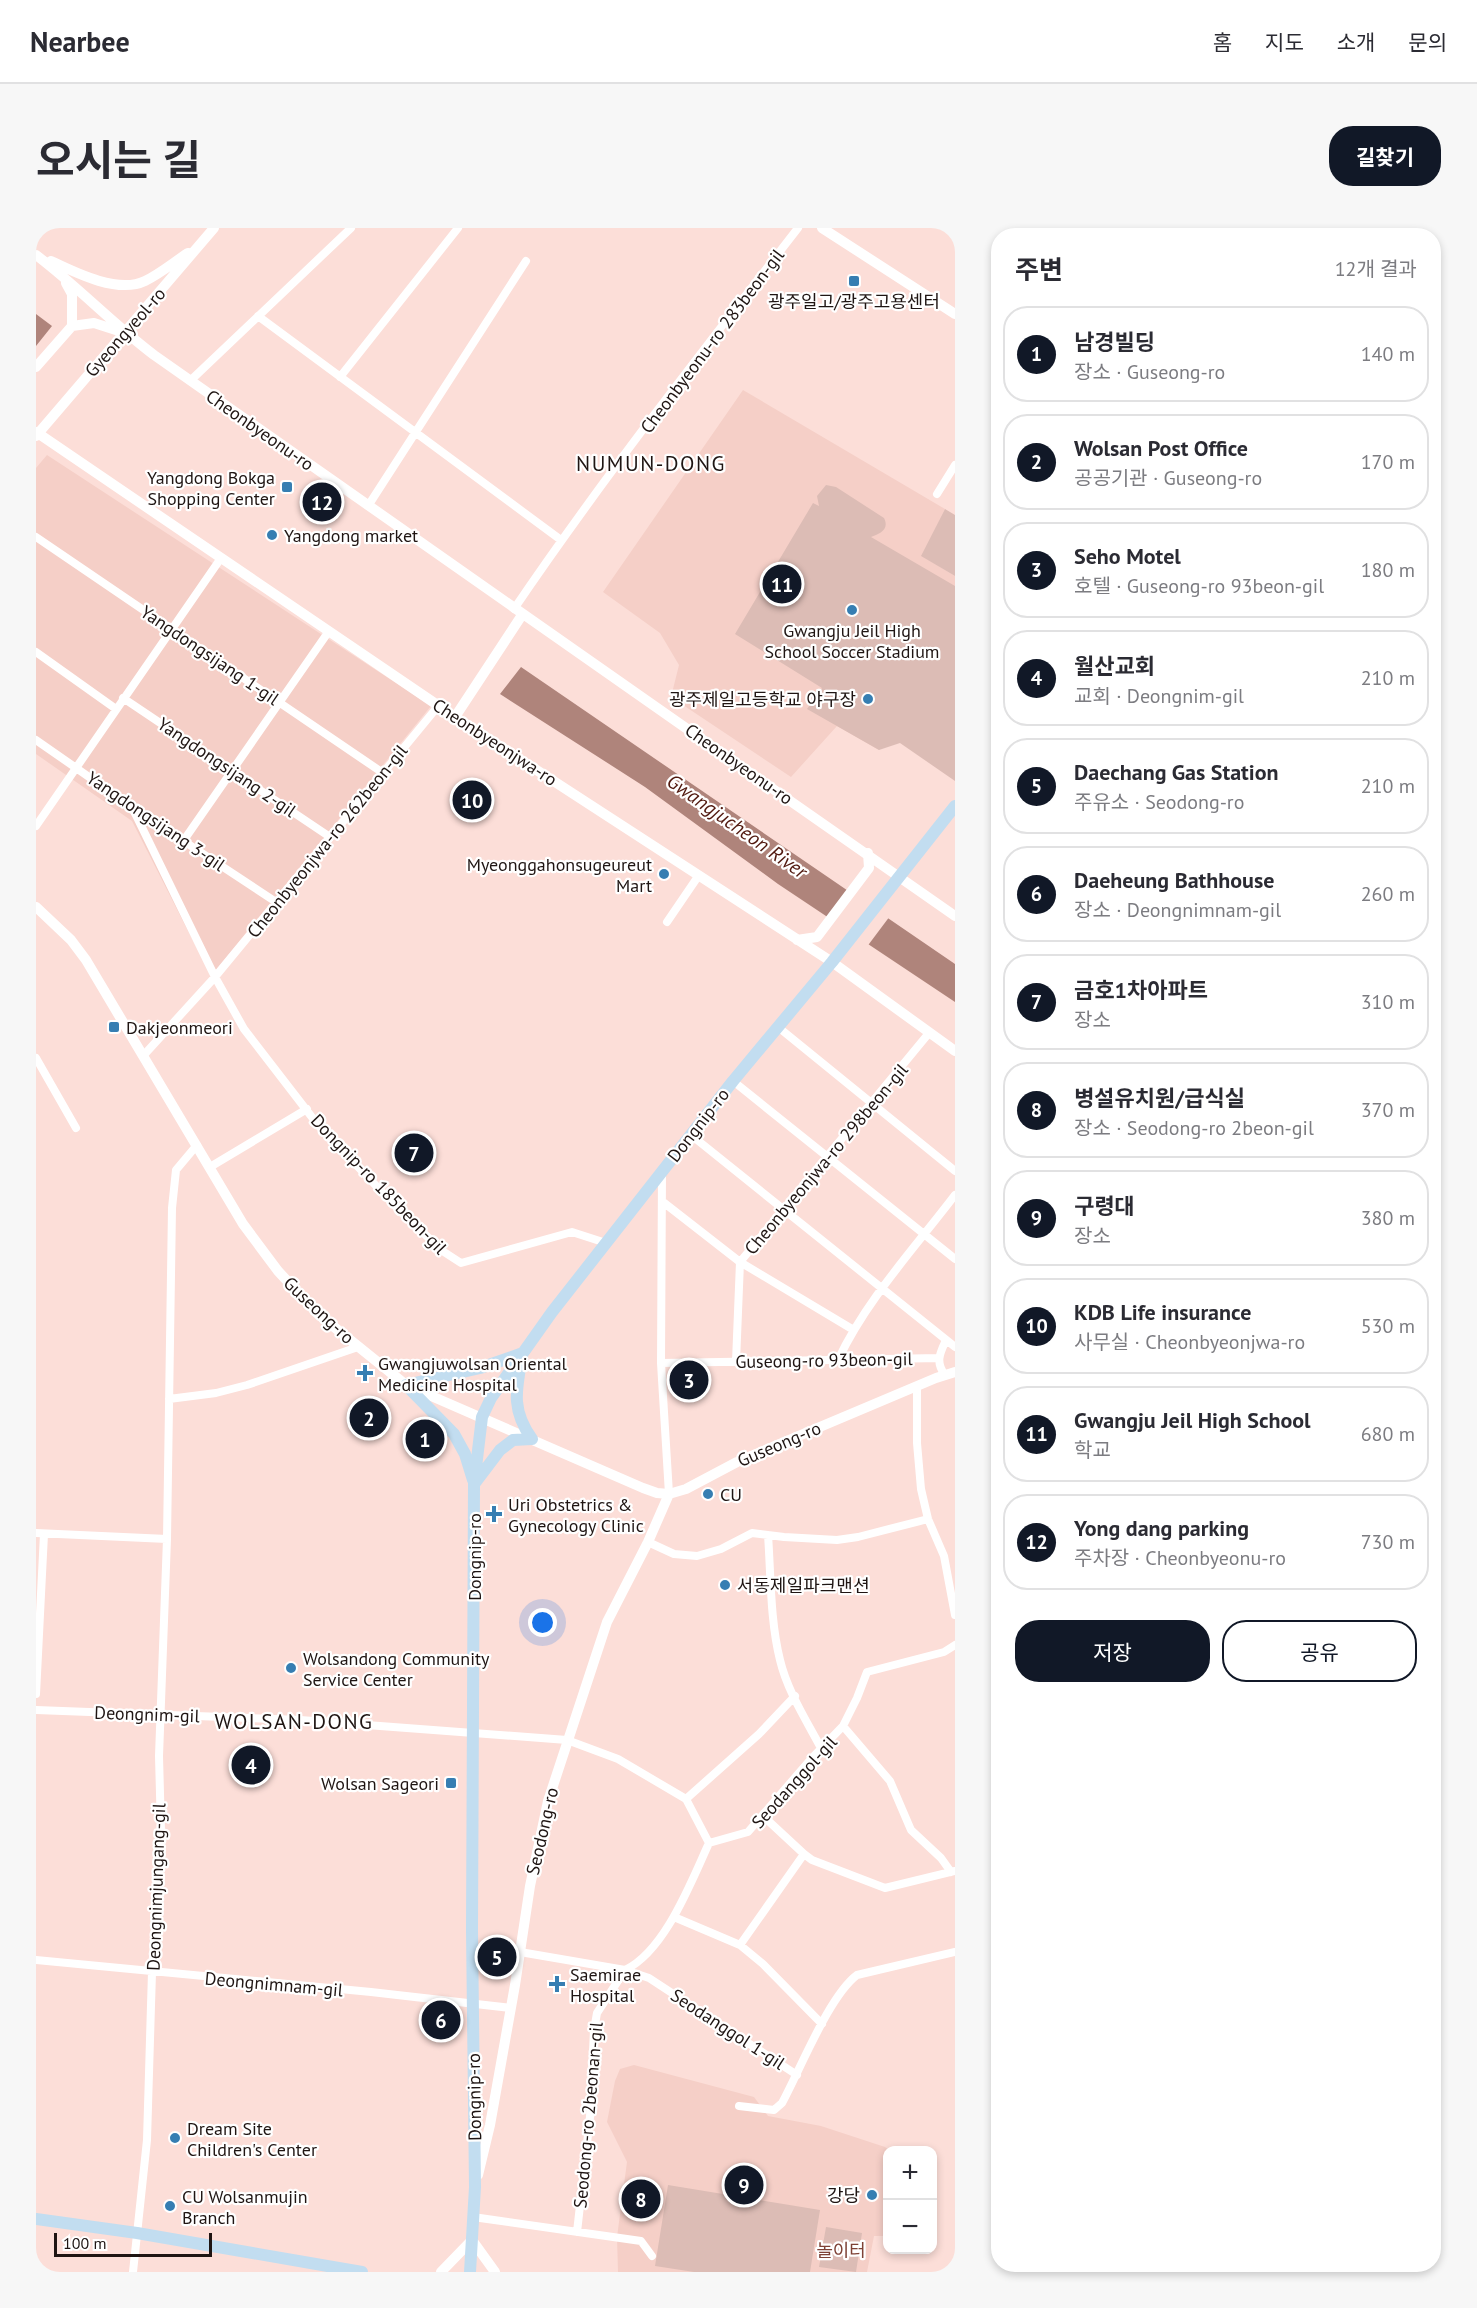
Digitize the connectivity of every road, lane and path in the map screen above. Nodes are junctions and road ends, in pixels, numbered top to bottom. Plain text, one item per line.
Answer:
1 (214, 228) edge
2 (351, 228) edge
3 (458, 228) edge
4 (798, 228) edge
5 (822, 228) edge
6 (198, 247) junction
7 (36, 255) edge
8 (526, 261) dead end
9 (63, 275) junction
10 (955, 314) edge
11 (258, 315) junction
12 (72, 326) junction
13 (125, 333) junction
14 (36, 367) edge
15 (340, 377) junction
16 (190, 381) junction
17 (416, 432) junction
18 (37, 434) edge
19 (955, 465) edge
20 (937, 495) dead end
21 (368, 506) junction
22 (36, 537) edge
23 (561, 540) junction
24 (221, 558) junction
25 (518, 612) junction
26 (172, 630) junction
27 (329, 631) junction
28 (36, 652) edge
29 (123, 698) junction
30 (279, 703) junction
31 (439, 705) junction
32 (116, 709) junction
33 (456, 717) junction
34 (36, 740) edge
35 (75, 768) junction
36 (232, 771) junction
37 (383, 773) junction
38 (955, 806) edge
39 (132, 807) junction
40 (38, 821) edge
41 (330, 837) junction
42 (184, 840) junction
43 (868, 853) junction
44 (699, 875) junction
45 (895, 880) junction
46 (276, 902) junction
47 (36, 907) edge
48 (955, 916) edge
49 (667, 922) dead end
50 (797, 939) junction
51 (835, 958) junction
52 (215, 977) junction
53 (778, 1027) junction
54 (929, 1034) junction
55 (955, 1051) edge
56 (143, 1056) junction
57 (36, 1058) edge
58 (733, 1081) junction
59 (872, 1102) junction
60 (307, 1109) junction
61 (76, 1128) dead end
62 (691, 1135) junction
63 (197, 1145) junction
64 (827, 1156) junction
65 (210, 1167) junction
66 (955, 1171) edge
67 (662, 1172) junction
68 (955, 1195) edge
69 (663, 1202) junction
70 (783, 1209) junction
71 (925, 1235) junction
72 (606, 1243) junction
73 (955, 1259) edge
74 (740, 1262) junction
75 (881, 1289) junction
76 (852, 1329) junction
77 (946, 1340) junction
78 (358, 1347) junction
79 (955, 1347) edge
80 (523, 1353) junction
81 (939, 1358) junction
82 (838, 1360) junction
83 (736, 1362) junction
84 (661, 1363) junction
85 (950, 1373) edge
86 (406, 1385) junction
87 (917, 1386) junction
88 (170, 1399) junction
89 (482, 1417) junction
90 (532, 1439) junction
91 (474, 1484) junction
92 (669, 1494) junction
93 (928, 1519) junction
94 (40, 1534) edge
95 (768, 1535) junction
96 (167, 1539) junction
97 (648, 1542) junction
98 (955, 1615) edge
99 (955, 1645) edge
100 (36, 1694) edge
101 (795, 1696) junction
102 (36, 1710) edge
103 (161, 1713) junction
104 (843, 1726) junction
105 (473, 1732) junction
106 (567, 1740) junction
107 (821, 1748) junction
108 (686, 1798) junction
109 (763, 1816) junction
110 (709, 1843) junction
111 (804, 1854) junction
112 (953, 1871) edge
113 (674, 1917) junction
114 (740, 1945) junction
115 (520, 1952) junction
116 (955, 1952) edge
117 (36, 1960) edge
118 (626, 1970) junction
119 (152, 1972) junction
120 (473, 2004) junction
121 (511, 2008) junction
122 (822, 2024) junction
123 (797, 2075) junction
124 (739, 2106) dead end
125 (475, 2187) junction
126 (473, 2217) junction
127 (36, 2218) edge
128 (577, 2232) junction
129 (137, 2234) junction
130 (472, 2240) junction
131 (652, 2256) dead end
132 (133, 2272) edge
133 (362, 2272) edge
134 (441, 2272) edge
135 (470, 2272) edge
136 (495, 2272) edge

1 - 6 street, Gyeongyeol-ro
2 - 11 street
3 - 15 street
4 - 23 street, Cheonbyeonu-ro 283beon-gil
5 - 10 street
6 - 7 street
6 - 13 street, Gyeongyeol-ro
7 - 9 street, Cheonbyeonu-ro
8 - 17 street
9 - 12 street
9 - 13 street, Cheonbyeonu-ro
11 - 15 street
11 - 16 street
12 - 13 street
12 - 14 street
13 - 16 street, Cheonbyeonu-ro
13 - 18 street, Gyeongyeol-ro
15 - 17 street
16 - 21 street, Cheonbyeonu-ro
17 - 21 street
17 - 23 street
18 - 24 street, Cheonbyeonjwa-ro
19 - 20 street
21 - 25 street, Cheonbyeonu-ro
22 - 26 street, Yangdongsijang 1-gil
23 - 25 street, Cheonbyeonu-ro 283beon-gil
24 - 26 street
24 - 27 street, Cheonbyeonjwa-ro
25 - 33 street
25 - 43 street, Cheonbyeonu-ro
26 - 29 street
26 - 30 street, Yangdongsijang 1-gil
27 - 30 street
27 - 31 street, Cheonbyeonjwa-ro
28 - 32 street
29 - 32 street
29 - 36 street, Yangdongsijang 2-gil
30 - 36 street
30 - 37 street, Yangdongsijang 1-gil
31 - 33 street, Cheonbyeonjwa-ro
31 - 37 street, Cheonbyeonjwa-ro 262beon-gil
32 - 35 street
33 - 44 street, Cheonbyeonjwa-ro
34 - 35 street, Yangdongsijang 3-gil
35 - 39 street, Yangdongsijang 3-gil
35 - 40 street
36 - 41 street, Yangdongsijang 2-gil
36 - 42 street
37 - 41 street, Cheonbyeonjwa-ro 262beon-gil
38 - 45 main road
39 - 42 street, Yangdongsijang 3-gil
39 - 52 street, Dongnip-ro 185beon-gil
41 - 46 street, Cheonbyeonjwa-ro 262beon-gil
42 - 46 street, Yangdongsijang 3-gil
43 - 45 street, Cheonbyeonu-ro
43 - 50 street
44 - 49 street
44 - 50 street, Cheonbyeonjwa-ro
45 - 48 street, Cheonbyeonu-ro
45 - 51 main road, Dongnip-ro
46 - 52 street, Cheonbyeonjwa-ro 262beon-gil
47 - 56 street, Guseong-ro
50 - 51 street, Cheonbyeonjwa-ro
51 - 53 main road, Dongnip-ro
51 - 54 street, Cheonbyeonjwa-ro
52 - 56 street, Cheonbyeonjwa-ro 262beon-gil
52 - 60 street, Dongnip-ro 185beon-gil
53 - 58 main road, Dongnip-ro
53 - 59 street
54 - 55 street, Cheonbyeonjwa-ro
54 - 59 street, Cheonbyeonjwa-ro 298beon-gil
56 - 63 street, Guseong-ro
57 - 61 street
58 - 62 main road, Dongnip-ro
58 - 64 street
59 - 64 street, Cheonbyeonjwa-ro 298beon-gil
59 - 66 street
60 - 65 street
60 - 72 street, Dongnip-ro 185beon-gil
62 - 67 main road, Dongnip-ro
62 - 70 street
63 - 65 street, Guseong-ro
63 - 88 street, Deongnimjungang-gil
64 - 70 street, Cheonbyeonjwa-ro 298beon-gil
64 - 71 street
65 - 78 street, Guseong-ro
67 - 69 street
67 - 72 main road, Dongnip-ro
68 - 71 street
69 - 74 street
69 - 84 street
70 - 74 street, Cheonbyeonjwa-ro 298beon-gil
70 - 75 street
71 - 73 street
71 - 75 street
72 - 80 main road, Dongnip-ro
74 - 76 street
74 - 83 street, Cheonbyeonjwa-ro 298beon-gil
75 - 76 street
75 - 77 street
76 - 82 street
77 - 79 street
77 - 81 street
78 - 86 street, Guseong-ro
78 - 88 street
80 - 86 main road
80 - 89 main road, Dongnip-ro
80 - 90 main road
81 - 82 street, Guseong-ro 93beon-gil
81 - 85 street
82 - 83 street, Guseong-ro 93beon-gil
83 - 84 street, Guseong-ro 93beon-gil
84 - 92 street
85 - 87 street, Guseong-ro
86 - 89 street, Guseong-ro
86 - 91 main road
87 - 92 street, Guseong-ro
87 - 93 street
88 - 96 street, Deongnimjungang-gil
89 - 90 street, Guseong-ro
89 - 91 main road, Dongnip-ro
90 - 91 main road
90 - 92 street, Guseong-ro
91 - 105 main road, Dongnip-ro
92 - 97 street, Seodong-ro
93 - 95 street
93 - 98 street
94 - 96 street
94 - 100 street
95 - 97 street
95 - 101 street
96 - 103 street, Deongnimjungang-gil
97 - 106 street, Seodong-ro
99 - 104 street, Seodanggol-gil
101 - 107 street
101 - 108 street
102 - 103 street, Deongnim-gil
103 - 105 street, Deongnim-gil
103 - 119 street, Deongnimjungang-gil
104 - 107 street, Seodanggol-gil
104 - 112 street
105 - 106 street, Deongnim-gil
105 - 120 main road, Dongnip-ro
106 - 108 street, Deongnim-gil
106 - 115 street, Seodong-ro
107 - 109 street, Seodanggol-gil
108 - 110 street
109 - 110 street, Seodanggol-gil
109 - 111 street
110 - 113 street
111 - 112 street
111 - 114 street
113 - 114 street
113 - 118 street
114 - 122 street
115 - 118 street
115 - 121 street, Seodong-ro
116 - 122 street
117 - 119 street, Deongnimnam-gil
118 - 123 street, Seodanggol 1-gil
118 - 128 street, Seodong-ro 2beonan-gil
119 - 120 street, Deongnimnam-gil
119 - 129 street, Deongnimjungang-gil
120 - 121 street, Deongnimnam-gil
120 - 125 main road, Dongnip-ro
121 - 125 street, Seodong-ro
122 - 123 street
123 - 124 street
125 - 126 main road, Dongnip-ro
126 - 128 street
126 - 130 main road, Dongnip-ro
127 - 129 main road
128 - 131 street
129 - 132 street, Deongnimjungang-gil
129 - 133 main road
130 - 134 street
130 - 135 main road, Dongnip-ro
130 - 136 street

